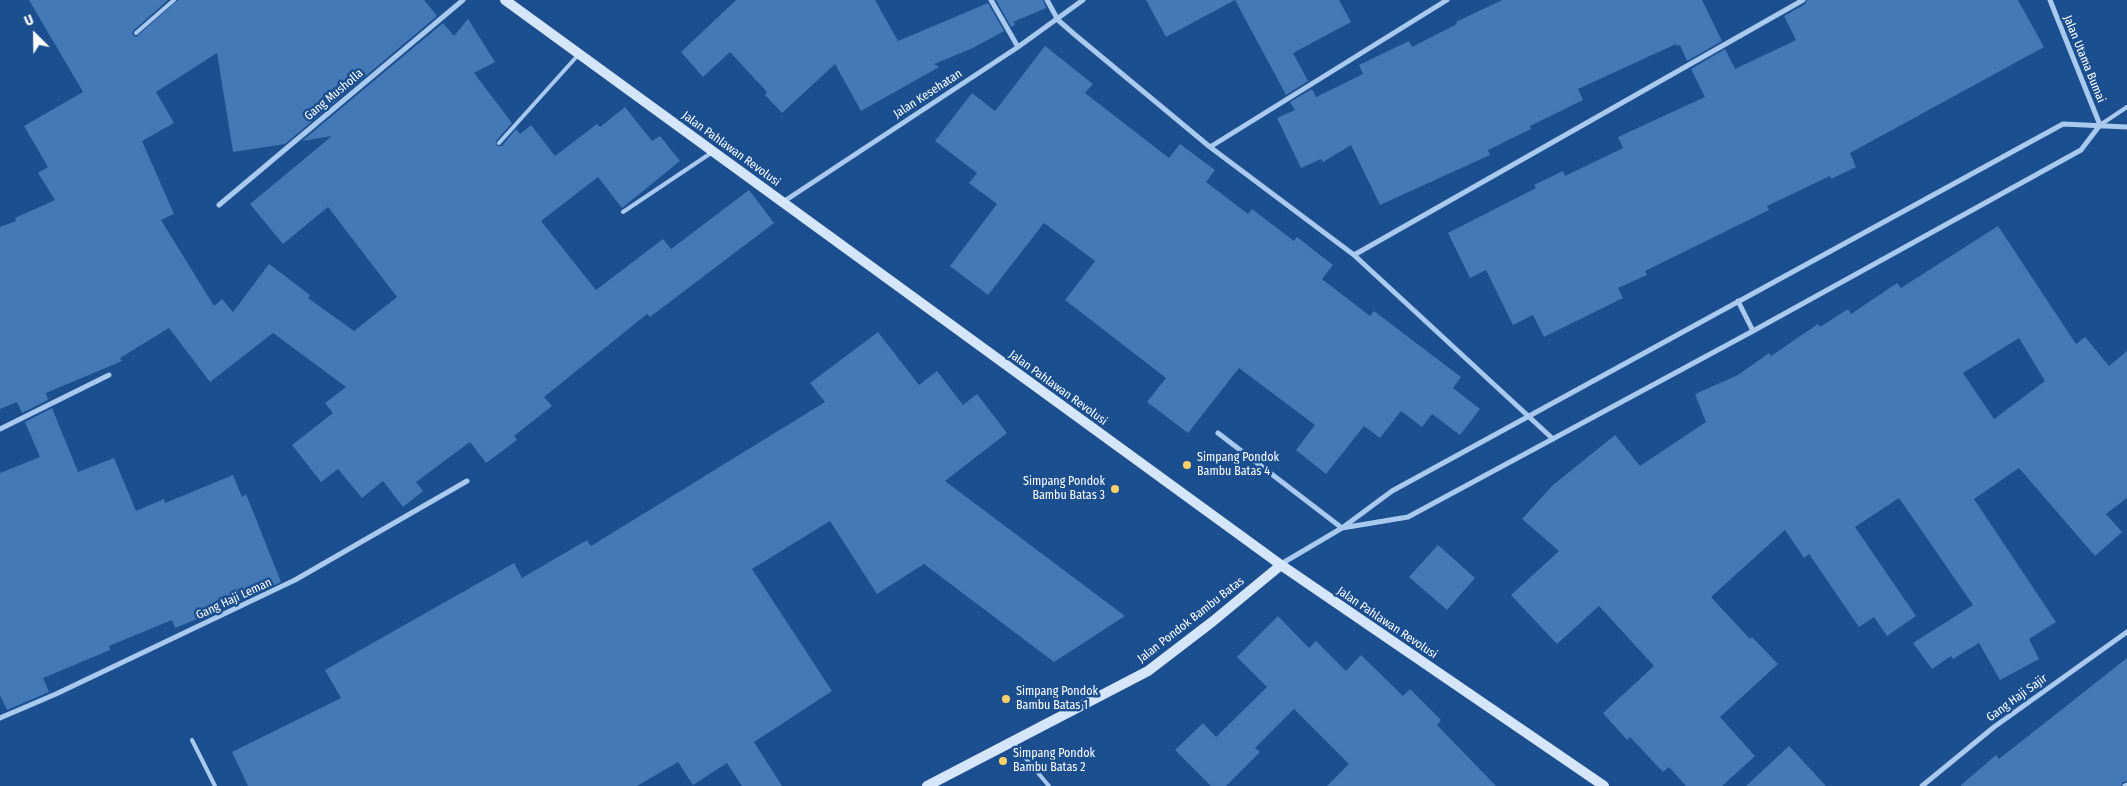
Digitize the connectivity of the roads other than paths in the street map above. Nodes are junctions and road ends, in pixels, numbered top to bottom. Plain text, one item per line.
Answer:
1 (174, 0) edge
2 (463, 0) edge
3 (505, 0) edge
4 (991, 0) edge
5 (1047, 0) edge
6 (1084, 0) edge
7 (1447, 0) edge
8 (1803, 0) edge
9 (2050, 0) edge
10 (1058, 20) junction
11 (136, 33) dead end
12 (1018, 47) junction
13 (579, 54) junction
14 (2127, 107) edge
15 (2100, 125) junction
16 (2127, 127) edge
17 (499, 143) dead end
18 (1210, 147) junction
19 (713, 152) junction
20 (782, 202) junction
21 (219, 205) dead end
22 (623, 212) dead end
23 (1354, 255) junction
24 (1738, 301) junction
25 (1753, 331) junction
26 (109, 375) dead end
27 (1527, 415) junction
28 (0, 429) edge
29 (1218, 433) dead end
30 (1553, 439) junction
31 (468, 481) dead end
32 (1342, 528) junction
33 (1281, 565) junction
34 (2127, 632) edge
35 (0, 718) edge
36 (192, 740) dead end
37 (1011, 742) junction
38 (214, 786) edge
39 (927, 786) edge
40 (1049, 786) edge
41 (1604, 786) edge
42 (1922, 786) edge

1 - 11 lane
2 - 21 street, Gang Musholla
3 - 13 main road, Jalan Pahlawan Revolusi
4 - 12 street
5 - 10 street
6 - 10 street, Jalan Kesehatan
7 - 18 street
8 - 23 street
9 - 15 street, Jalan Utama Bumai
10 - 12 street, Jalan Kesehatan
10 - 18 street
12 - 20 street, Jalan Kesehatan
13 - 17 lane
13 - 19 main road, Jalan Pahlawan Revolusi
14 - 15 lane
15 - 16 street
15 - 24 street
15 - 25 street
18 - 23 street
19 - 20 main road, Jalan Pahlawan Revolusi
19 - 22 lane
20 - 33 main road, Jalan Pahlawan Revolusi
23 - 27 street
24 - 25 street
24 - 27 street
25 - 30 street
26 - 28 street
27 - 30 street
27 - 32 street
29 - 32 street
30 - 32 street
31 - 35 street, Gang Haji Leman
32 - 33 street
33 - 37 main road, Jalan Pondok Bambu Batas
33 - 41 main road, Jalan Pahlawan Revolusi
34 - 42 street, Gang Haji Sajir
36 - 38 lane
37 - 39 main road, Jalan Pondok Bambu Batas
37 - 40 lane

